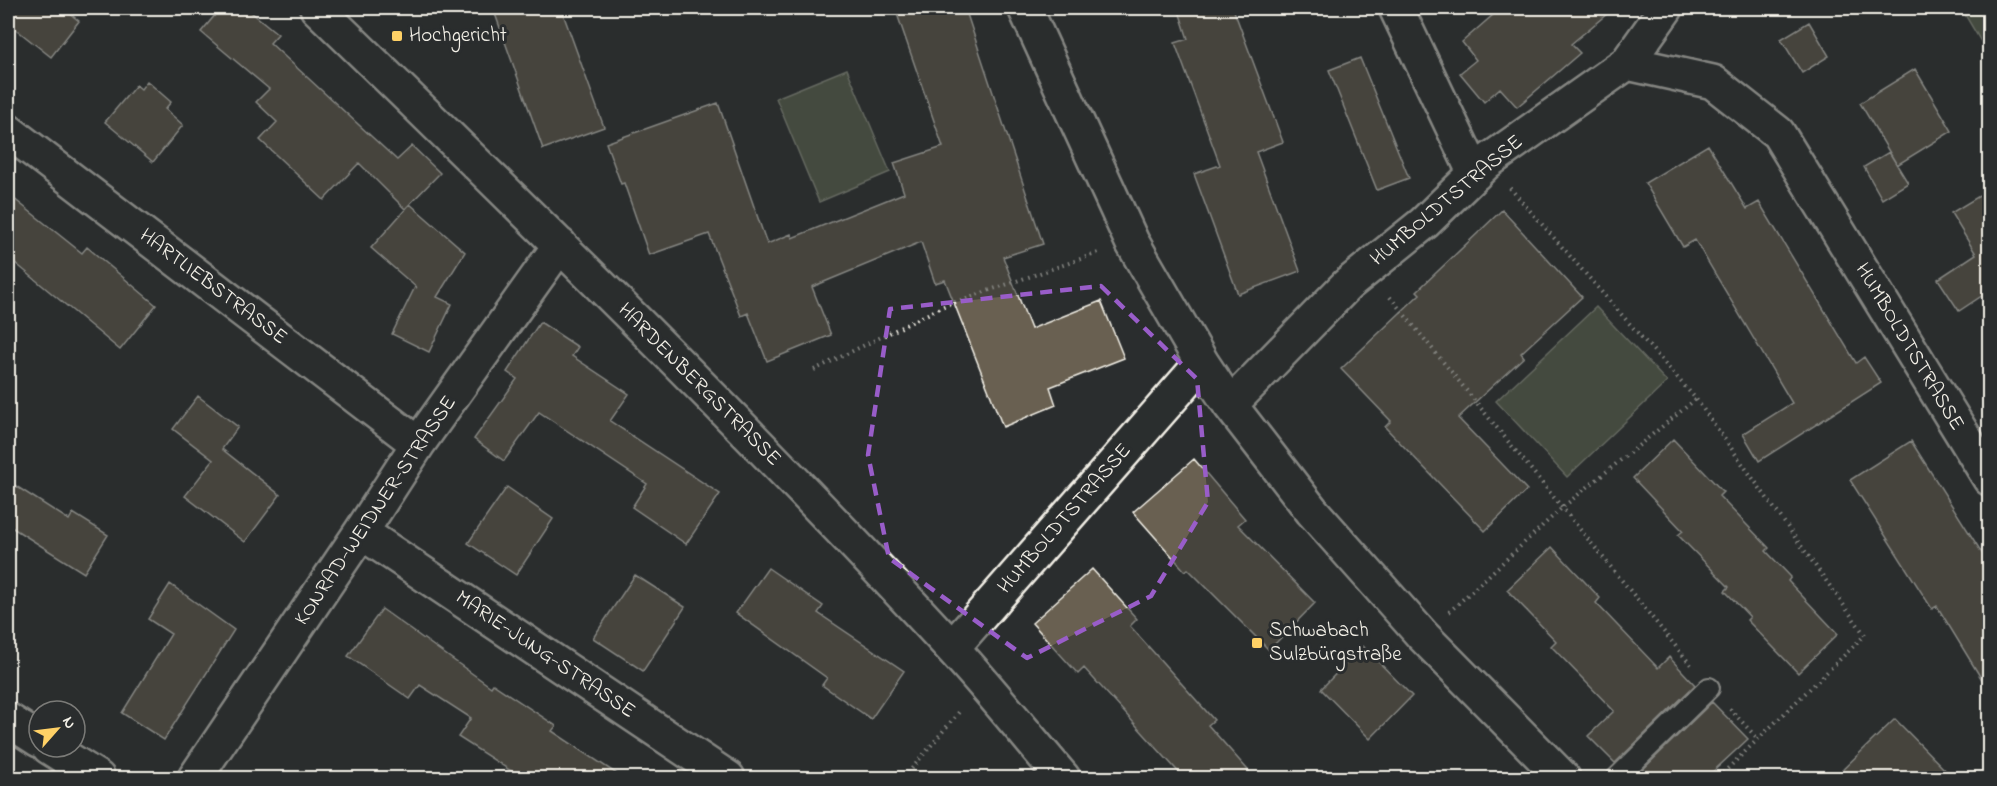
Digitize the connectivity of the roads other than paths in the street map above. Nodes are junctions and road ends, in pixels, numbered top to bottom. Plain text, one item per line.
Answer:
1 (317, 8) edge
2 (1025, 8) edge
3 (1396, 8) edge
4 (1666, 8) edge
5 (1627, 63) junction
6 (8, 131) edge
7 (1481, 168) junction
8 (560, 245) junction
9 (1202, 363) junction
10 (1230, 405) junction
11 (418, 444) junction
12 (1989, 479) edge
13 (361, 532) junction
14 (952, 648) junction
15 (1709, 688) road end
16 (8, 720) edge
17 (27, 732) edge
18 (68, 759) edge
19 (98, 778) edge
20 (195, 778) edge
21 (728, 778) edge
22 (1062, 778) edge
23 (1563, 778) edge
24 (1617, 778) edge

1 - 8 street, HARDENBERGSTRASSE
2 - 9 street
3 - 7 street
4 - 5 street
5 - 7 street, HUMBOLDTSTRASSE
5 - 12 street, HUMBOLDTSTRASSE
6 - 11 street, HARTLIEBSTRASSE
7 - 10 street, HUMBOLDTSTRASSE
8 - 11 street, KONRAD-WEIDNER-STRASSE
8 - 14 street, HARDENBERGSTRASSE
9 - 10 street
9 - 14 street, HUMBOLDTSTRASSE
10 - 23 street
11 - 13 street, KONRAD-WEIDNER-STRASSE
13 - 20 street, KONRAD-WEIDNER-STRASSE
13 - 21 street, MARIE-JUNG-STRASSE
14 - 22 street, HARDENBERGSTRASSE
15 - 24 lane
16 - 17 street
18 - 19 street

